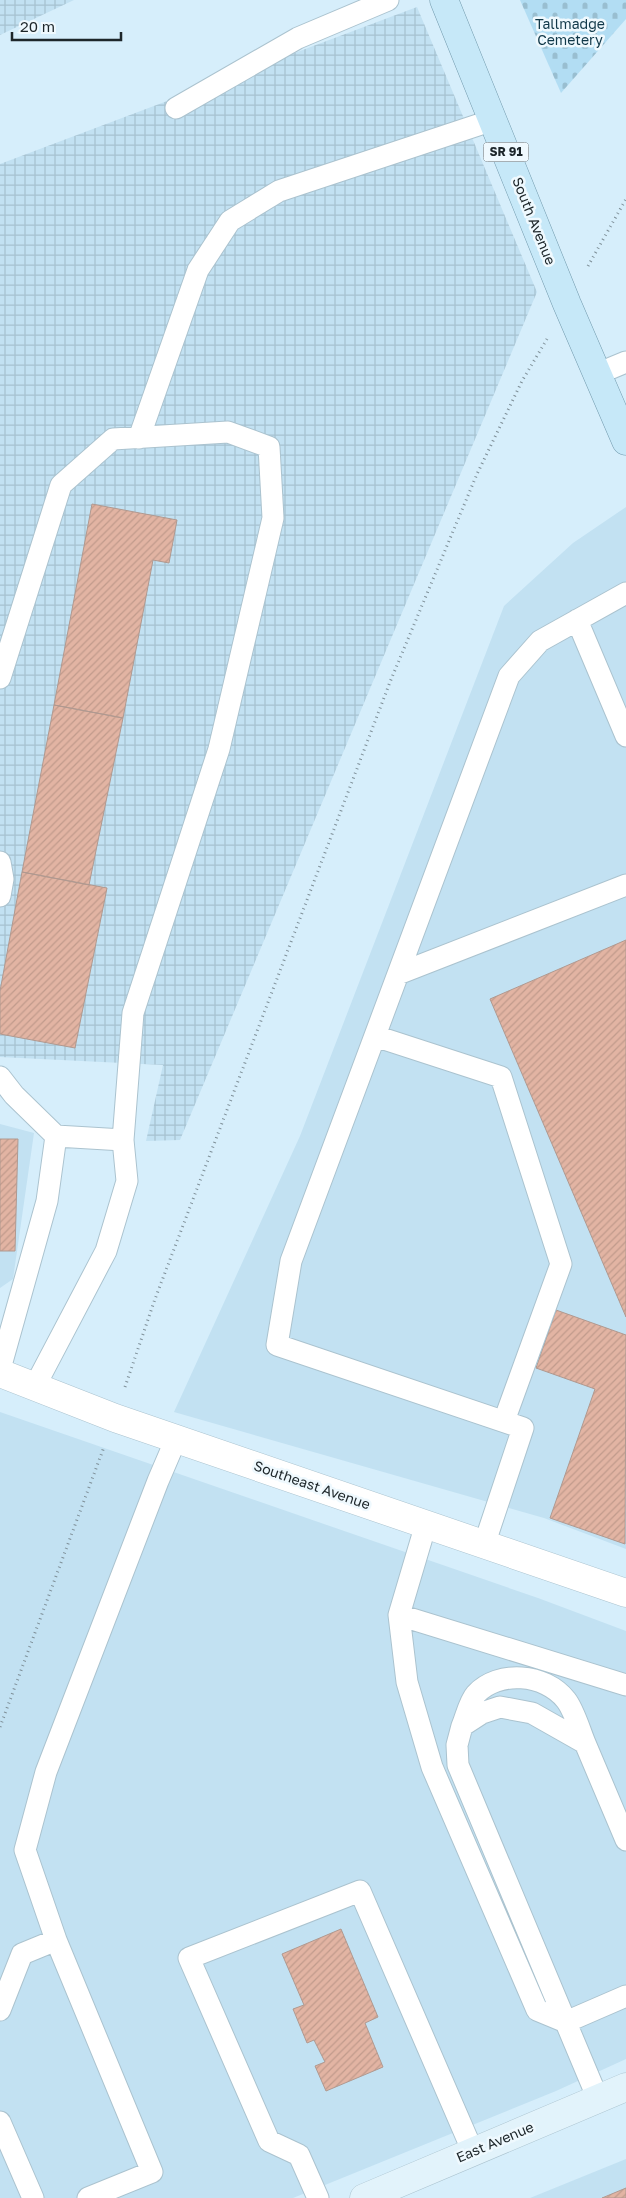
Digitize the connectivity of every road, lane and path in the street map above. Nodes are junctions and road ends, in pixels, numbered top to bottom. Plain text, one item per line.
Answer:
1 (388, 0) edge
2 (444, 0) edge
3 (176, 108) dead end
4 (493, 120) junction
5 (626, 199) edge
6 (567, 304) junction
7 (626, 362) edge
8 (597, 374) junction
9 (139, 438) junction
10 (626, 441) edge
11 (626, 593) edge
12 (577, 620) junction
13 (0, 678) edge
14 (626, 736) edge
15 (0, 862) edge
16 (626, 884) edge
17 (0, 896) edge
18 (398, 974) junction
19 (375, 1036) junction
20 (0, 1077) edge
21 (56, 1136) junction
22 (123, 1140) junction
23 (0, 1369) edge
24 (0, 1373) edge
25 (35, 1386) junction
26 (115, 1418) junction
27 (504, 1422) junction
28 (176, 1439) junction
29 (426, 1524) junction
30 (484, 1544) junction
31 (626, 1593) edge
32 (399, 1615) junction
33 (626, 1685) edge
34 (462, 1726) junction
35 (0, 1727) edge
36 (585, 1743) junction
37 (626, 1840) edge
38 (56, 1940) junction
39 (626, 1996) edge
40 (0, 2010) edge
41 (566, 2022) junction
42 (626, 2087) edge
43 (598, 2099) junction
44 (0, 2122) edge
45 (473, 2152) junction
46 (402, 2190) edge
47 (33, 2198) edge
48 (88, 2198) edge
49 (318, 2198) edge
50 (364, 2198) edge

1 - 3 lane
2 - 4 main road, South Avenue / SR 91
4 - 6 main road, South Avenue / SR 91
4 - 9 lane
5 - 6 path
6 - 8 main road, South Avenue / SR 91
6 - 26 path
7 - 8 lane
8 - 10 main road, South Avenue / SR 91
9 - 13 lane
9 - 22 lane
11 - 12 lane
12 - 14 lane
12 - 18 lane
15 - 17 lane
16 - 18 lane
18 - 19 lane
19 - 27 lane
19 - 27 lane
20 - 21 lane
21 - 22 lane
21 - 23 lane
22 - 25 lane
24 - 25 street, Southeast Avenue
25 - 26 street, Southeast Avenue
26 - 28 street, Southeast Avenue
26 - 35 path
27 - 30 lane
28 - 29 street, Southeast Avenue
28 - 38 lane
29 - 30 street, Southeast Avenue
29 - 32 lane
30 - 31 street, Southeast Avenue
32 - 33 lane
32 - 41 lane
34 - 36 lane
34 - 36 lane
34 - 41 lane
36 - 37 lane
38 - 40 lane
38 - 48 lane
39 - 41 lane
41 - 43 lane
42 - 43 main road, East Avenue
43 - 45 main road, East Avenue
44 - 47 lane
45 - 46 main road, East Avenue
45 - 49 lane
46 - 50 main road, East Avenue

